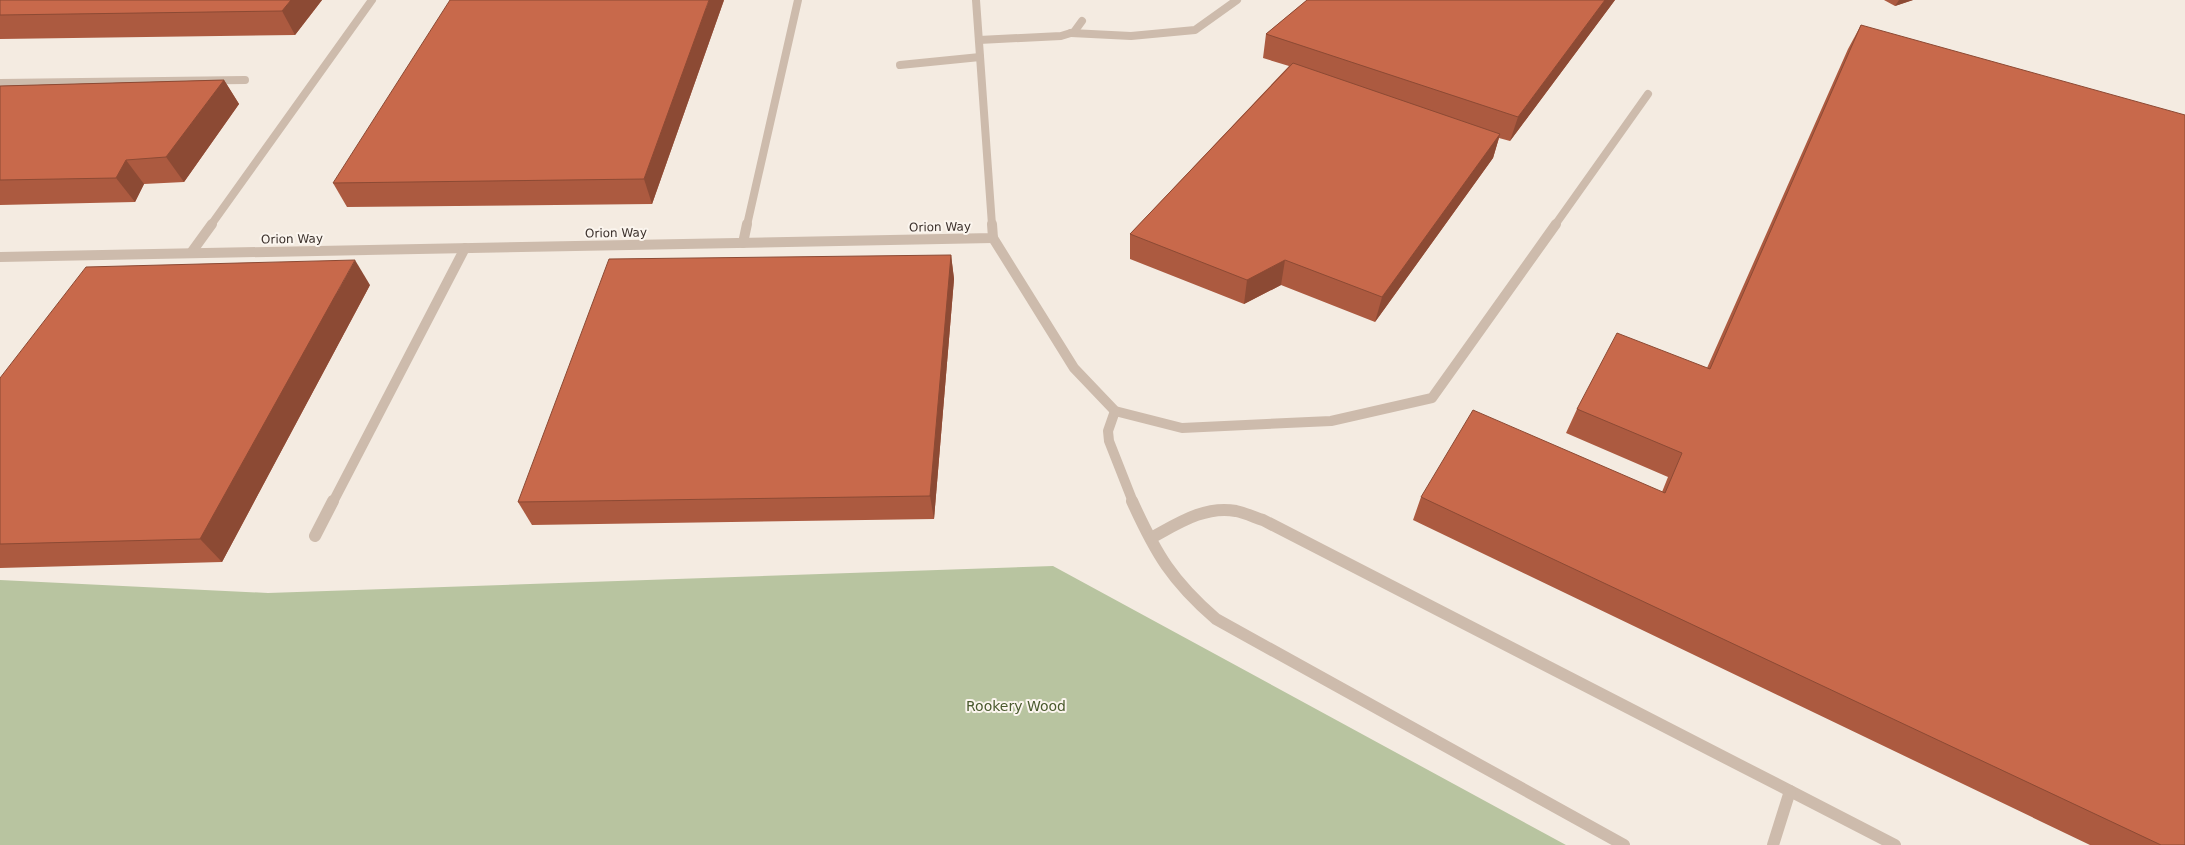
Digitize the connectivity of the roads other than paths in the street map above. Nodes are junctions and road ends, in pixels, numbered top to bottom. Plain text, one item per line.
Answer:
1 (372, 0) edge
2 (798, 0) edge
3 (976, 0) edge
4 (1237, 0) edge
5 (1082, 21) dead end
6 (1071, 33) junction
7 (979, 40) junction
8 (980, 57) junction
9 (900, 65) dead end
10 (245, 80) dead end
11 (0, 83) edge
12 (1648, 94) dead end
13 (993, 238) junction
14 (743, 243) junction
15 (465, 248) junction
16 (191, 253) junction
17 (4, 257) edge
18 (0, 265) edge
19 (1115, 411) junction
20 (315, 536) dead end
21 (1151, 538) junction
22 (1790, 791) junction
23 (1624, 845) edge
24 (1773, 845) edge
25 (1896, 845) edge

1 - 16 lane
2 - 14 lane
3 - 7 lane
4 - 6 lane
5 - 6 lane
6 - 7 lane
7 - 8 lane
8 - 9 lane
8 - 13 lane
10 - 11 lane
12 - 19 lane
13 - 14 lane, Orion Way
13 - 19 lane
14 - 15 lane, Orion Way
15 - 16 lane, Orion Way
15 - 20 lane
16 - 17 lane, Orion Way
17 - 18 lane
19 - 21 lane
21 - 22 lane
21 - 23 lane
22 - 24 lane
22 - 25 lane

